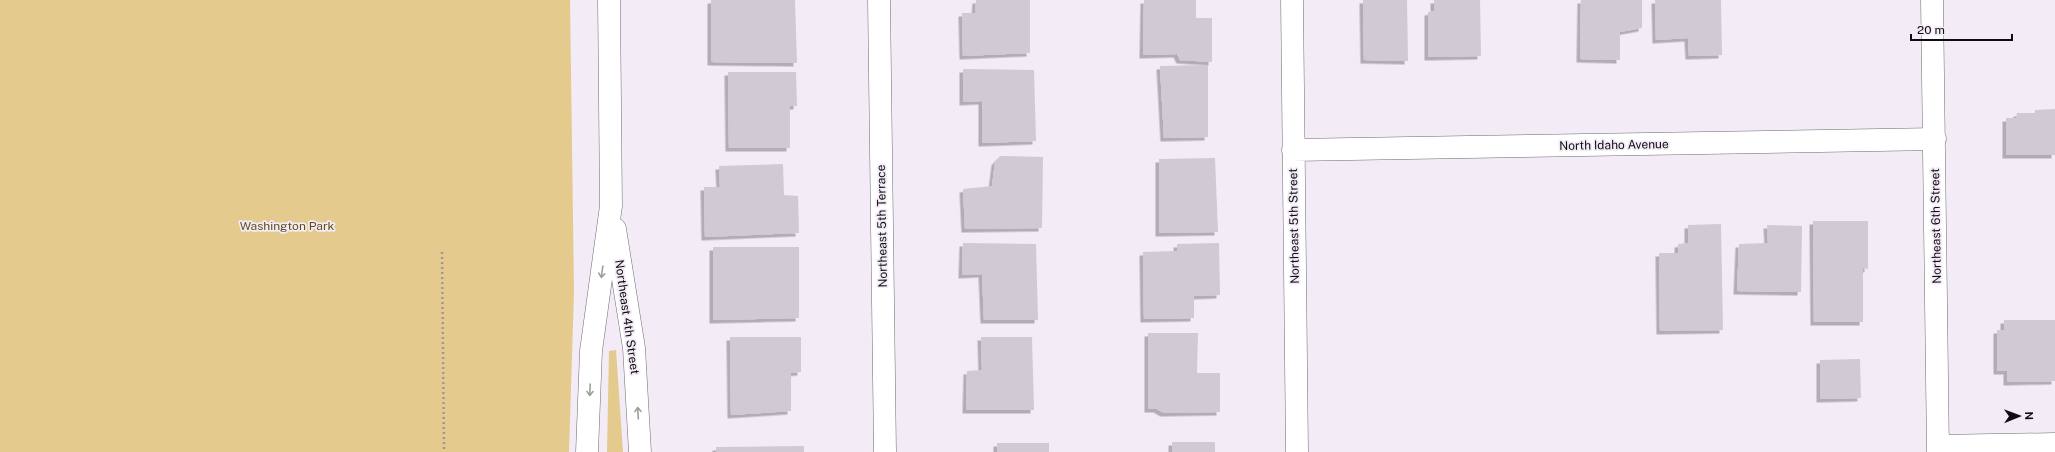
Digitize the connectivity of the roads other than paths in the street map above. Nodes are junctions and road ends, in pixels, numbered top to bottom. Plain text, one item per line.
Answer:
1 (609, 0) edge
2 (879, 0) edge
3 (1292, 0) edge
4 (1932, 0) edge
5 (1935, 139) junction
6 (1293, 150) junction
7 (611, 206) junction
8 (2055, 444) edge
9 (1938, 449) edge
10 (587, 452) edge
11 (640, 452) edge
12 (885, 452) edge
13 (1297, 452) edge

1 - 7 street, Northeast 4th Street
2 - 12 street, Northeast 5th Terrace
3 - 6 street, Northeast 5th Street
4 - 5 street, Northeast 6th Street
5 - 6 street, North Idaho Avenue
5 - 9 street, Northeast 6th Street
6 - 13 street, Northeast 5th Street
7 -> 10 street, Northeast 4th Street
11 -> 7 street, Northeast 4th Street
8 - 9 street

